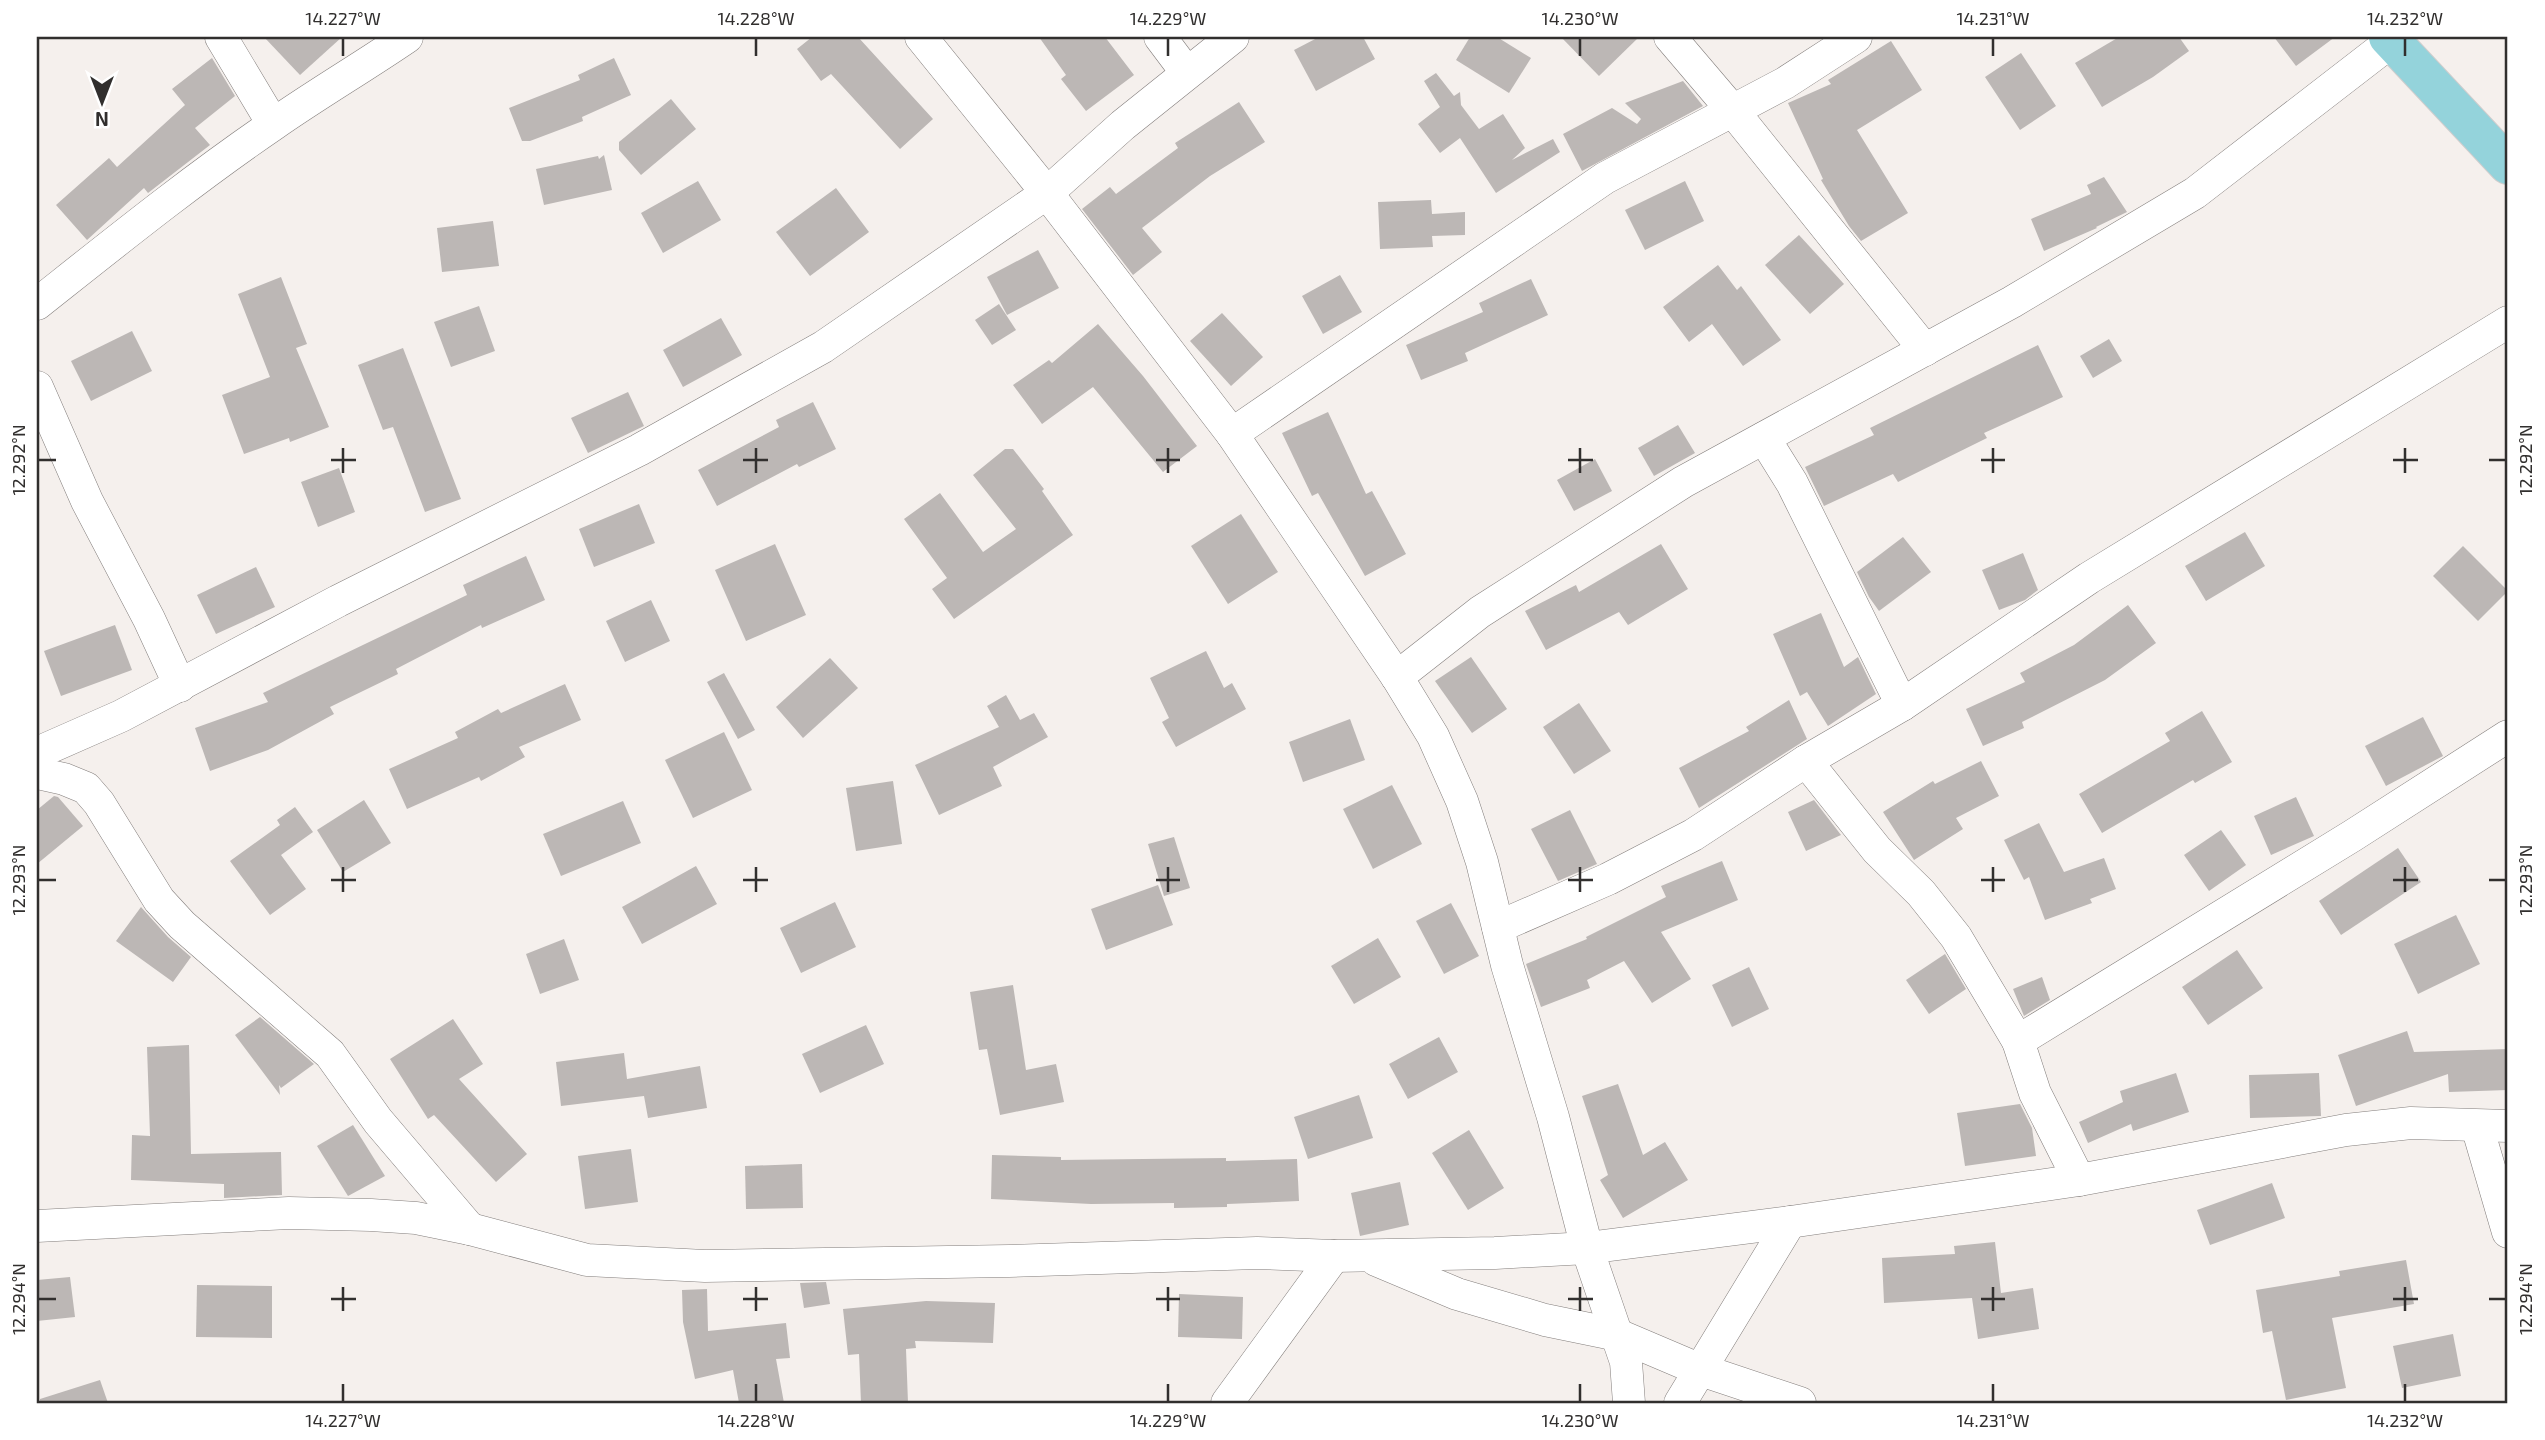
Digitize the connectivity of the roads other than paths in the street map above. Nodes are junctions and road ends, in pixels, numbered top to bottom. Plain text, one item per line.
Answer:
1 (221, 37) edge
2 (407, 37) edge
3 (921, 37) edge
4 (1160, 37) edge
5 (1233, 37) edge
6 (1670, 37) edge
7 (1856, 37) edge
8 (2392, 38) edge
9 (1188, 73) junction
10 (1733, 111) junction
11 (273, 124) junction
12 (2508, 165) edge
13 (1047, 193) junction
14 (37, 304) edge
15 (2508, 322) edge
16 (1925, 351) junction
17 (37, 387) edge
18 (1233, 434) junction
19 (1764, 438) junction
20 (1396, 677) junction
21 (180, 686) junction
22 (1902, 705) junction
23 (2508, 736) edge
24 (37, 753) edge
25 (1806, 761) junction
26 (37, 773) edge
27 (1498, 927) junction
28 (2018, 1041) junction
29 (2477, 1126) junction
30 (2508, 1126) edge
31 (2079, 1180) junction
32 (1790, 1222) junction
33 (37, 1226) edge
34 (470, 1229) junction
35 (2508, 1230) edge
36 (1587, 1248) junction
37 (1350, 1256) junction
38 (1618, 1335) junction
39 (1698, 1369) junction
40 (1227, 1403) edge
41 (1629, 1403) edge
42 (1681, 1403) edge
43 (1801, 1403) edge

1 - 11 street
2 - 11 street
3 - 13 street
4 - 9 street
5 - 9 street
6 - 10 street
7 - 10 street
8 - 12 main road
8 - 16 street
9 - 13 street
10 - 16 street
10 - 18 street
11 - 14 street
13 - 18 street
13 - 21 street
15 - 22 street
16 - 19 street
17 - 21 street
18 - 20 street
19 - 20 street
19 - 22 street
20 - 27 street
21 - 24 street
22 - 25 street
23 - 28 street
25 - 27 street
25 - 28 street
26 - 34 street
27 - 36 street
28 - 31 street
29 - 30 street
29 - 31 street
29 - 35 street
31 - 32 street
32 - 36 street
32 - 39 street
33 - 34 street
34 - 37 street
36 - 37 street
36 - 38 street
37 - 38 street
37 - 40 street
38 - 39 street
38 - 41 street
39 - 42 street
39 - 43 street

